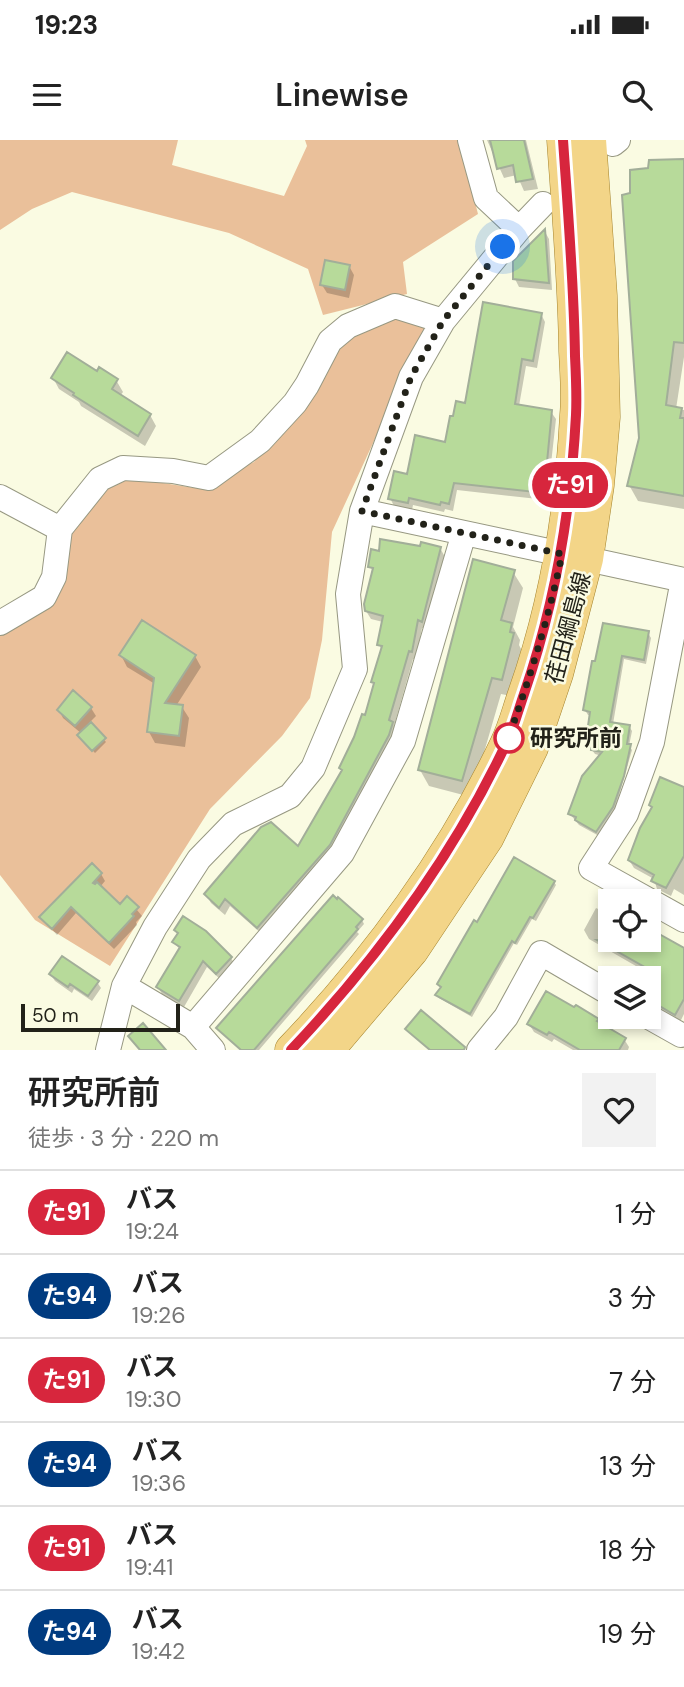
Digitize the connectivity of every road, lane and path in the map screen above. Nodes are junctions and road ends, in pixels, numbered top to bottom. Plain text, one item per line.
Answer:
1 (470, 140) edge
2 (563, 140) edge
3 (607, 141) edge
4 (543, 204) dead end
5 (519, 229) junction
6 (443, 321) junction
7 (0, 496) edge
8 (362, 511) junction
9 (60, 529) junction
10 (464, 533) junction
11 (574, 556) junction
12 (684, 580) edge
13 (0, 623) edge
14 (684, 920) edge
15 (124, 986) junction
16 (598, 986) edge
17 (661, 1026) edge
18 (192, 1027) junction
19 (679, 1039) edge
20 (108, 1050) edge
21 (212, 1050) edge
22 (291, 1050) edge
23 (328, 1050) edge
24 (479, 1050) edge

1 - 5 street
2 - 11 main road, 荏田綱島線
3 - 11 main road, 荏田綱島線
4 - 5 street
5 - 6 street
6 - 8 street
6 - 9 street
7 - 9 street
8 - 10 street
8 - 15 street
9 - 13 street
10 - 11 street
10 - 18 street
11 - 12 street
11 - 22 main road, 荏田綱島線
11 - 23 main road, 荏田綱島線
12 - 14 street
15 - 18 street
15 - 20 street
16 - 24 street
17 - 19 street
18 - 21 street

